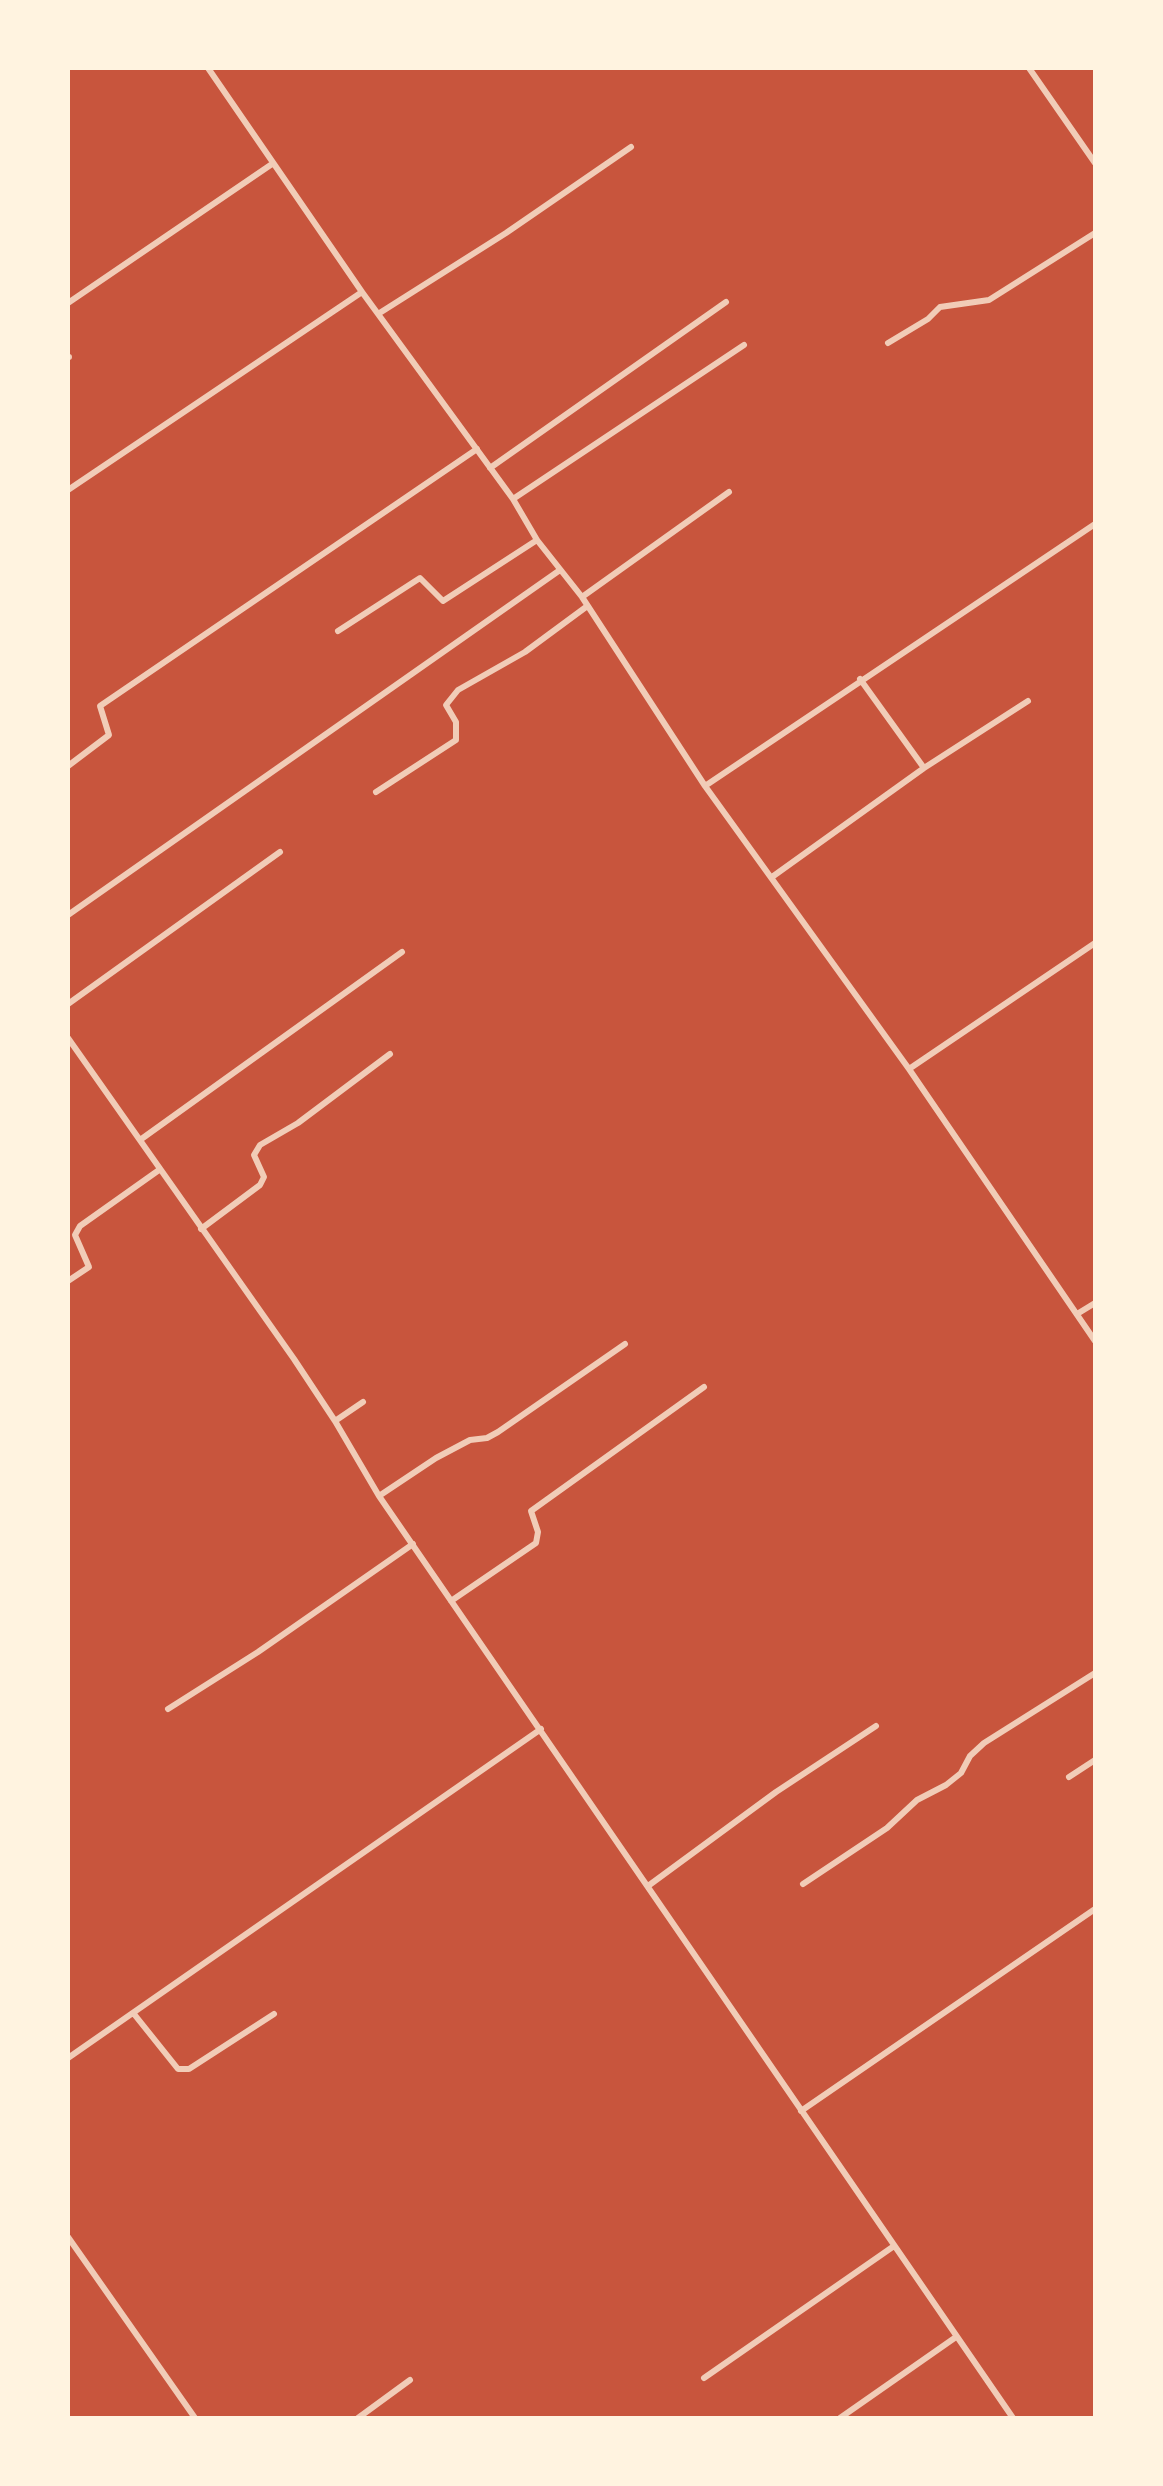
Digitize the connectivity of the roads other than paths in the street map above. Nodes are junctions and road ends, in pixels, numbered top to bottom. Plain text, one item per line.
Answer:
1 (208, 68) edge
2 (1029, 68) edge
3 (631, 147) dead end
4 (1095, 163) edge
5 (272, 164) junction
6 (1095, 233) edge
7 (362, 292) junction
8 (726, 302) dead end
9 (68, 303) edge
10 (378, 314) junction
11 (888, 343) dead end
12 (744, 345) dead end
13 (477, 449) junction
14 (490, 468) junction
15 (68, 490) edge
16 (729, 492) dead end
17 (513, 499) junction
18 (1095, 524) edge
19 (537, 540) junction
20 (560, 570) junction
21 (582, 597) junction
22 (586, 607) junction
23 (338, 631) dead end
24 (860, 679) junction
25 (1028, 701) dead end
26 (68, 766) edge
27 (924, 768) junction
28 (705, 786) junction
29 (376, 792) dead end
30 (281, 852) dead end
31 (772, 877) junction
32 (68, 915) edge
33 (1095, 943) edge
34 (402, 952) dead end
35 (68, 1004) edge
36 (68, 1038) edge
37 (390, 1054) dead end
38 (909, 1069) junction
39 (140, 1140) junction
40 (159, 1170) junction
41 (201, 1229) junction
42 (68, 1281) edge
43 (1095, 1303) edge
44 (1077, 1314) junction
45 (1095, 1341) edge
46 (625, 1344) dead end
47 (704, 1387) dead end
48 (363, 1402) dead end
49 (335, 1421) junction
50 (379, 1496) junction
51 (413, 1544) junction
52 (451, 1601) junction
53 (1095, 1673) edge
54 (168, 1709) dead end
55 (876, 1726) dead end
56 (541, 1729) junction
57 (1095, 1760) edge
58 (1069, 1777) dead end
59 (803, 1884) dead end
60 (648, 1886) junction
61 (1095, 1909) edge
62 (134, 2014) junction
63 (275, 2014) dead end
64 (68, 2058) edge
65 (801, 2112) junction
66 (68, 2237) edge
67 (894, 2246) junction
68 (956, 2337) junction
69 (704, 2378) dead end
70 (410, 2380) dead end
71 (195, 2418) edge
72 (358, 2418) edge
73 (840, 2418) edge
74 (1013, 2418) edge

1 - 5 street
2 - 4 street
3 - 10 street
5 - 7 street
5 - 9 street
6 - 11 street
7 - 10 street
7 - 15 street
8 - 14 street
10 - 13 street
12 - 17 street
13 - 14 street
13 - 26 street
14 - 17 street
16 - 21 street
17 - 19 street
18 - 24 street
19 - 20 street
19 - 23 street
20 - 21 street
20 - 32 street
21 - 22 street
22 - 28 street
22 - 29 street
24 - 27 street
24 - 28 street
25 - 27 street
27 - 31 street
28 - 31 street
30 - 35 street
31 - 38 street
33 - 38 street
34 - 39 street
36 - 39 street
37 - 41 street
38 - 44 street
39 - 40 street
40 - 41 street
40 - 42 street
41 - 49 street
43 - 44 street
44 - 45 street
46 - 50 street
47 - 52 street
48 - 49 street
49 - 50 street
50 - 51 street
51 - 52 street
51 - 54 street
52 - 56 street
53 - 59 street
55 - 60 street
56 - 60 street
56 - 62 street
57 - 58 street
60 - 65 street
61 - 65 street
62 - 63 street
62 - 64 street
65 - 67 street
66 - 71 street
67 - 68 street
67 - 69 street
68 - 73 street
68 - 74 street
70 - 72 street

